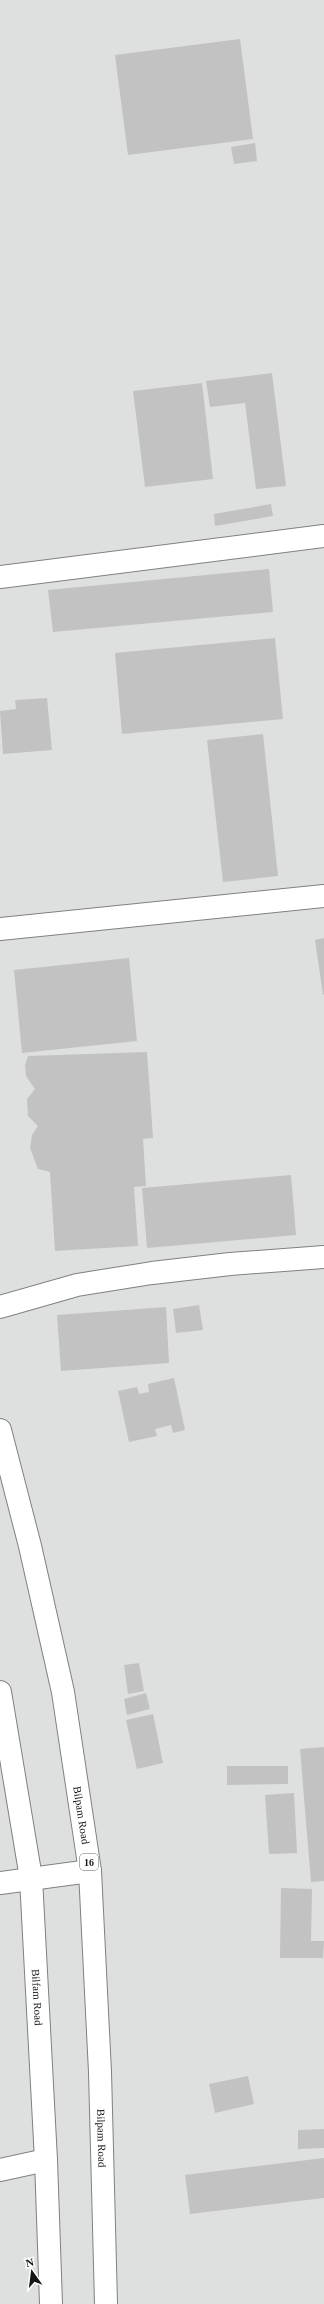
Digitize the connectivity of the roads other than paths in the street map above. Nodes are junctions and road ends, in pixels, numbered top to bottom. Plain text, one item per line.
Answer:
1 (324, 536) edge
2 (0, 577) edge
3 (324, 896) edge
4 (0, 929) edge
5 (324, 1257) edge
6 (0, 1307) edge
7 (0, 1430) edge
8 (0, 1692) edge
9 (90, 1871) junction
10 (31, 1878) junction
11 (0, 1883) edge
12 (46, 2160) junction
13 (0, 2170) edge
14 (51, 2304) edge
15 (106, 2304) edge

1 - 2 main road
3 - 4 main road
5 - 6 main road
7 - 9 main road, Bilpam Road / 16
8 - 10 main road, Bilfam Road
9 - 10 main road
9 - 15 main road, Bilpam Road / 16
10 - 11 main road
10 - 12 main road, Bilfam Road
12 - 13 main road
12 - 14 main road, Bilfam Road

